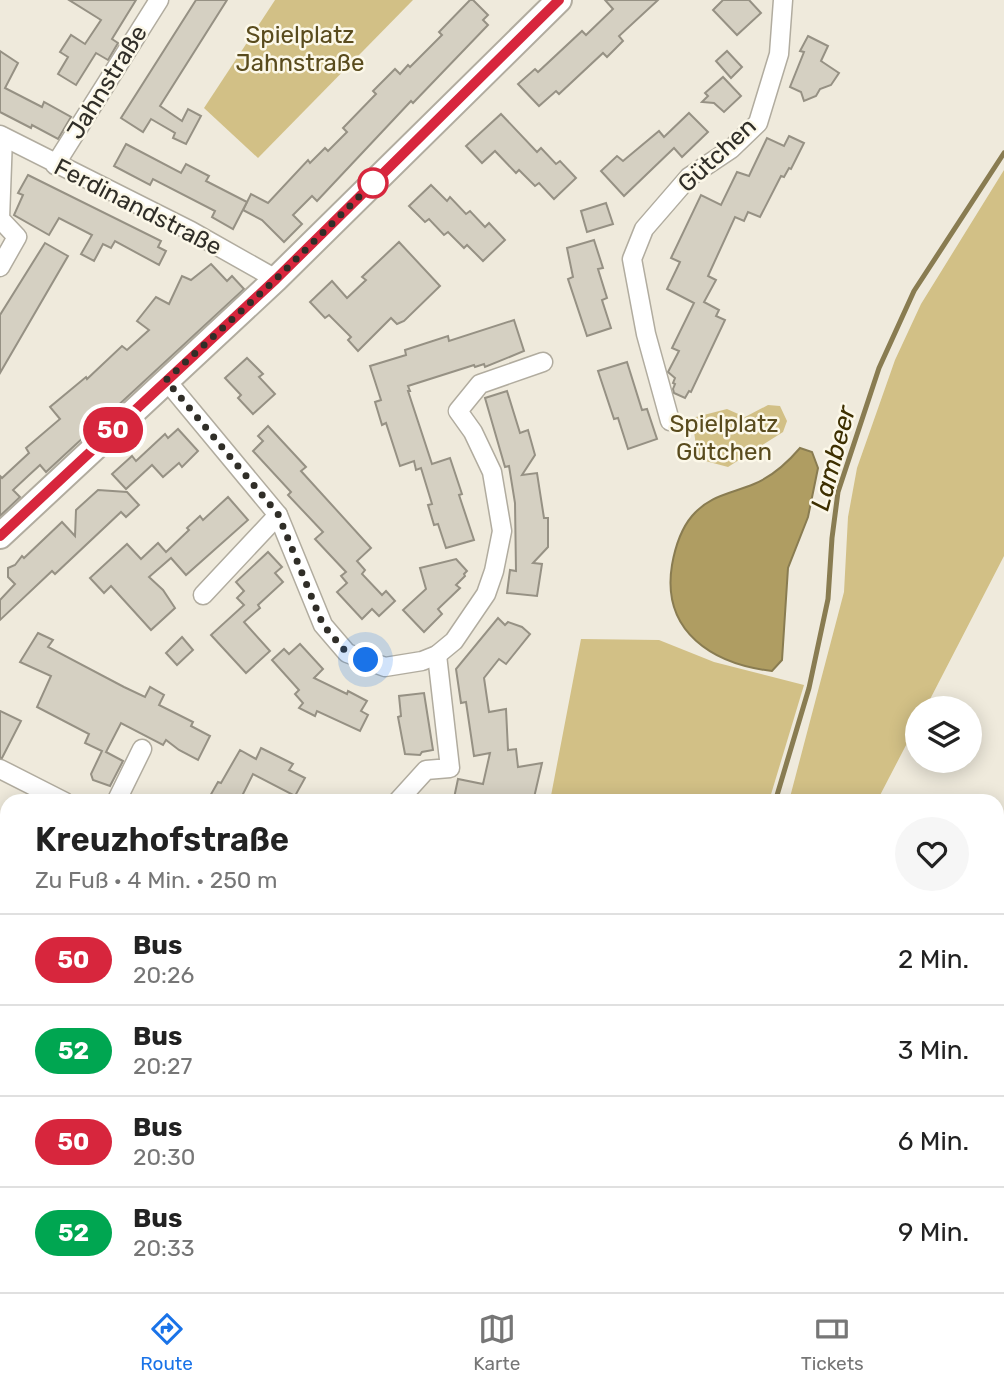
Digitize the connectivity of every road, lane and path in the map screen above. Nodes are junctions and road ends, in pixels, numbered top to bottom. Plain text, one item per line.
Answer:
1 (159, 0) edge
2 (559, 0) edge
3 (783, 0) edge
4 (1, 136) edge
5 (55, 165) junction
6 (0, 267) edge
7 (276, 279) junction
8 (542, 362) dead end
9 (166, 380) junction
10 (670, 421) dead end
11 (278, 514) junction
12 (0, 536) edge
13 (203, 595) dead end
14 (437, 655) junction
15 (142, 749) dead end
16 (0, 769) edge
17 (49, 794) edge
18 (120, 794) edge
19 (404, 794) edge

1 - 5 street, Jahnstraße
2 - 7 street
3 - 10 street, Gütchen
4 - 5 street, Ferdinandstraße
4 - 6 street
5 - 7 street, Ferdinandstraße
7 - 9 street
8 - 14 street
9 - 11 street
9 - 12 street
11 - 13 street
11 - 14 street
14 - 19 street
15 - 18 street
16 - 17 street

